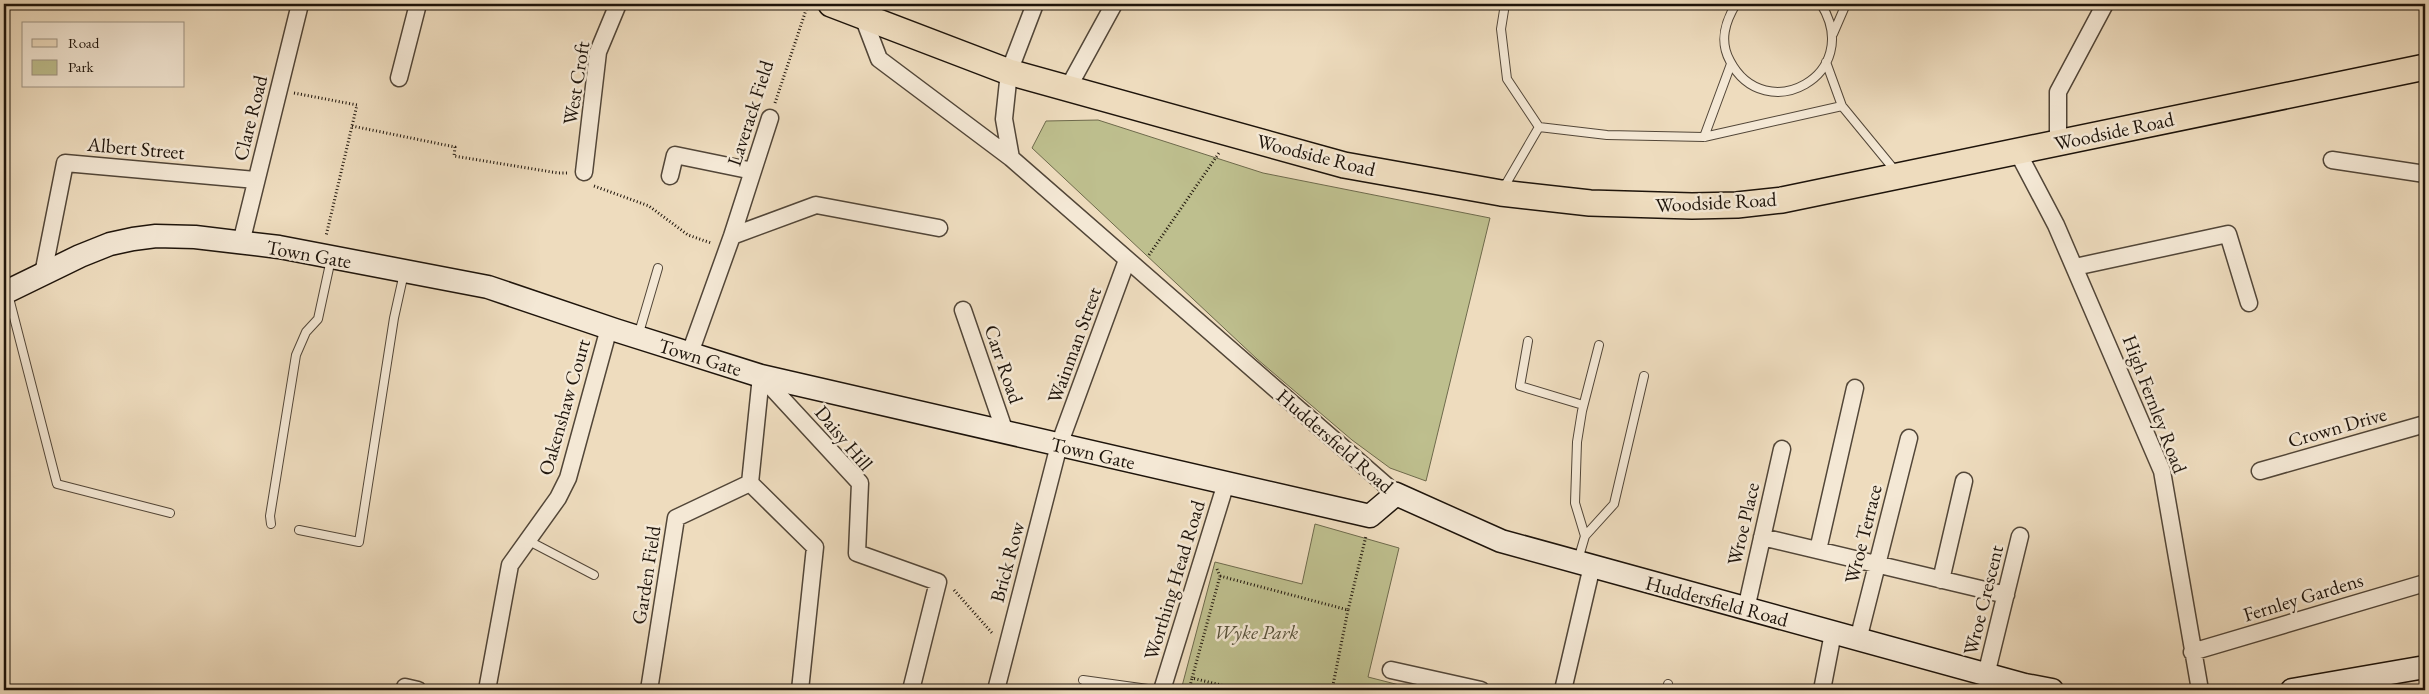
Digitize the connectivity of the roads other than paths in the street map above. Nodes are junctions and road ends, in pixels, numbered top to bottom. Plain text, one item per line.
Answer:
1 (300, 4) edge
2 (418, 4) edge
3 (618, 4) edge
4 (831, 4) edge
5 (1035, 4) edge
6 (1114, 4) edge
7 (1505, 4) edge
8 (1736, 4) edge
9 (1821, 4) edge
10 (1846, 4) edge
11 (2105, 4) edge
12 (863, 17) junction
13 (1833, 34) junction
14 (1826, 62) junction
15 (1732, 64) junction
16 (2425, 67) edge
17 (1009, 72) junction
18 (399, 78) dead end
19 (1068, 88) junction
20 (1842, 106) junction
21 (770, 118) road end
22 (1540, 127) junction
23 (1704, 138) junction
24 (2058, 142) junction
25 (2018, 151) junction
26 (1011, 158) junction
27 (2332, 160) dead end
28 (753, 171) junction
29 (584, 172) road end
30 (2425, 174) edge
31 (1899, 175) junction
32 (670, 176) dead end
33 (256, 180) junction
34 (1501, 192) junction
35 (939, 228) dead end
36 (730, 242) junction
37 (241, 243) junction
38 (326, 256) junction
39 (1133, 265) junction
40 (2075, 267) junction
41 (658, 268) dead end
42 (404, 271) junction
43 (43, 274) junction
44 (6, 293) edge
45 (2250, 303) dead end
46 (962, 310) dead end
47 (609, 328) junction
48 (637, 337) junction
49 (1528, 341) dead end
50 (1599, 345) dead end
51 (690, 353) junction
52 (761, 376) junction
53 (1644, 376) dead end
54 (1855, 388) dead end
55 (1583, 405) junction
56 (2425, 424) edge
57 (1004, 432) junction
58 (1909, 438) dead end
59 (1059, 445) junction
60 (1782, 449) dead end
61 (2260, 471) dead end
62 (1964, 481) dead end
63 (750, 483) junction
64 (1226, 483) junction
65 (1396, 494) junction
66 (170, 513) dead end
67 (271, 524) dead end
68 (300, 530) dead end
69 (1585, 536) junction
70 (2020, 536) dead end
71 (1762, 537) junction
72 (527, 540) junction
73 (1818, 550) junction
74 (1585, 564) junction
75 (1877, 564) junction
76 (594, 575) dead end
77 (1941, 580) junction
78 (2425, 582) edge
79 (2006, 595) junction
80 (1746, 609) junction
81 (1833, 633) junction
82 (1858, 640) junction
83 (2192, 652) junction
84 (2425, 667) edge
85 (1391, 670) dead end
86 (1986, 675) junction
87 (1082, 680) dead end
88 (995, 689) edge
89 (404, 690) edge
90 (418, 690) edge
91 (487, 690) edge
92 (649, 690) edge
93 (800, 690) edge
94 (911, 690) edge
95 (1155, 690) edge
96 (1162, 690) edge
97 (1482, 690) edge
98 (1563, 690) edge
99 (1822, 690) edge
100 (2052, 690) edge
101 (2200, 690) edge
102 (2292, 690) edge

1 - 33 street, Clare Road
2 - 18 street
3 - 29 street, West Croft
4 - 12 main road
5 - 17 street
6 - 19 street
7 - 22 lane
8 - 15 lane
9 - 13 lane
10 - 13 lane
11 - 24 street
12 - 17 main road
12 - 26 street, Huddersfield Road
13 - 14 lane
14 - 15 lane
14 - 20 lane
15 - 23 lane
16 - 24 main road, Woodside Road
17 - 19 main road, Woodside Road
17 - 26 street
19 - 34 main road, Woodside Road
20 - 23 lane
20 - 31 lane
21 - 28 street, Laverack Field
22 - 23 lane
22 - 34 lane
24 - 25 main road, Woodside Road
25 - 31 main road, Woodside Road
25 - 40 street, High Fernley Road
26 - 39 street, Huddersfield Road
27 - 30 street
28 - 32 street
28 - 36 street, Laverack Field
31 - 34 main road, Woodside Road
33 - 37 street, Clare Road
33 - 43 street, Albert Street
35 - 36 street
36 - 51 street, Laverack Field
37 - 38 main road, Town Gate
37 - 43 main road, Town Gate
38 - 42 main road, Town Gate
38 - 67 lane
39 - 59 street, Wainman Street
39 - 65 street, Huddersfield Road
40 - 45 street
40 - 83 street, High Fernley Road
41 - 48 lane
42 - 47 main road, Town Gate
42 - 68 lane
43 - 44 main road, Town Gate
44 - 66 lane
46 - 57 street, Carr Road
47 - 48 main road, Town Gate
47 - 72 street, Oakenshaw Court
48 - 51 main road, Town Gate
49 - 55 lane
50 - 55 lane
51 - 52 main road, Town Gate
52 - 57 main road, Town Gate
52 - 63 street
52 - 94 street, Daisy Hill
53 - 69 lane
54 - 73 street
55 - 69 lane
56 - 61 street, Crown Drive
57 - 59 main road, Town Gate
58 - 75 street, Wroe Terrace
59 - 64 main road, Town Gate
59 - 88 street, Brick Row
60 - 71 street, Wroe Place
62 - 77 street
63 - 92 street, Garden Field
63 - 93 street
64 - 65 main road, Town Gate
64 - 96 street, Worthing Head Road
65 - 74 main road, Huddersfield Road
69 - 74 lane
70 - 79 street, Wroe Crescent
71 - 73 street
71 - 80 street, Wroe Place
72 - 76 lane
72 - 91 street, Oakenshaw Court
73 - 75 street
74 - 80 main road, Huddersfield Road
74 - 98 street
75 - 77 street
75 - 82 street, Wroe Terrace
77 - 79 street
78 - 83 street, Fernley Gardens
79 - 86 street, Wroe Crescent
80 - 81 main road, Huddersfield Road
81 - 82 main road, Huddersfield Road
81 - 99 street
82 - 86 main road, Huddersfield Road
83 - 101 street, High Fernley Road
84 - 102 main road
85 - 97 street
86 - 100 main road, Huddersfield Road
87 - 95 lane
89 - 90 street

